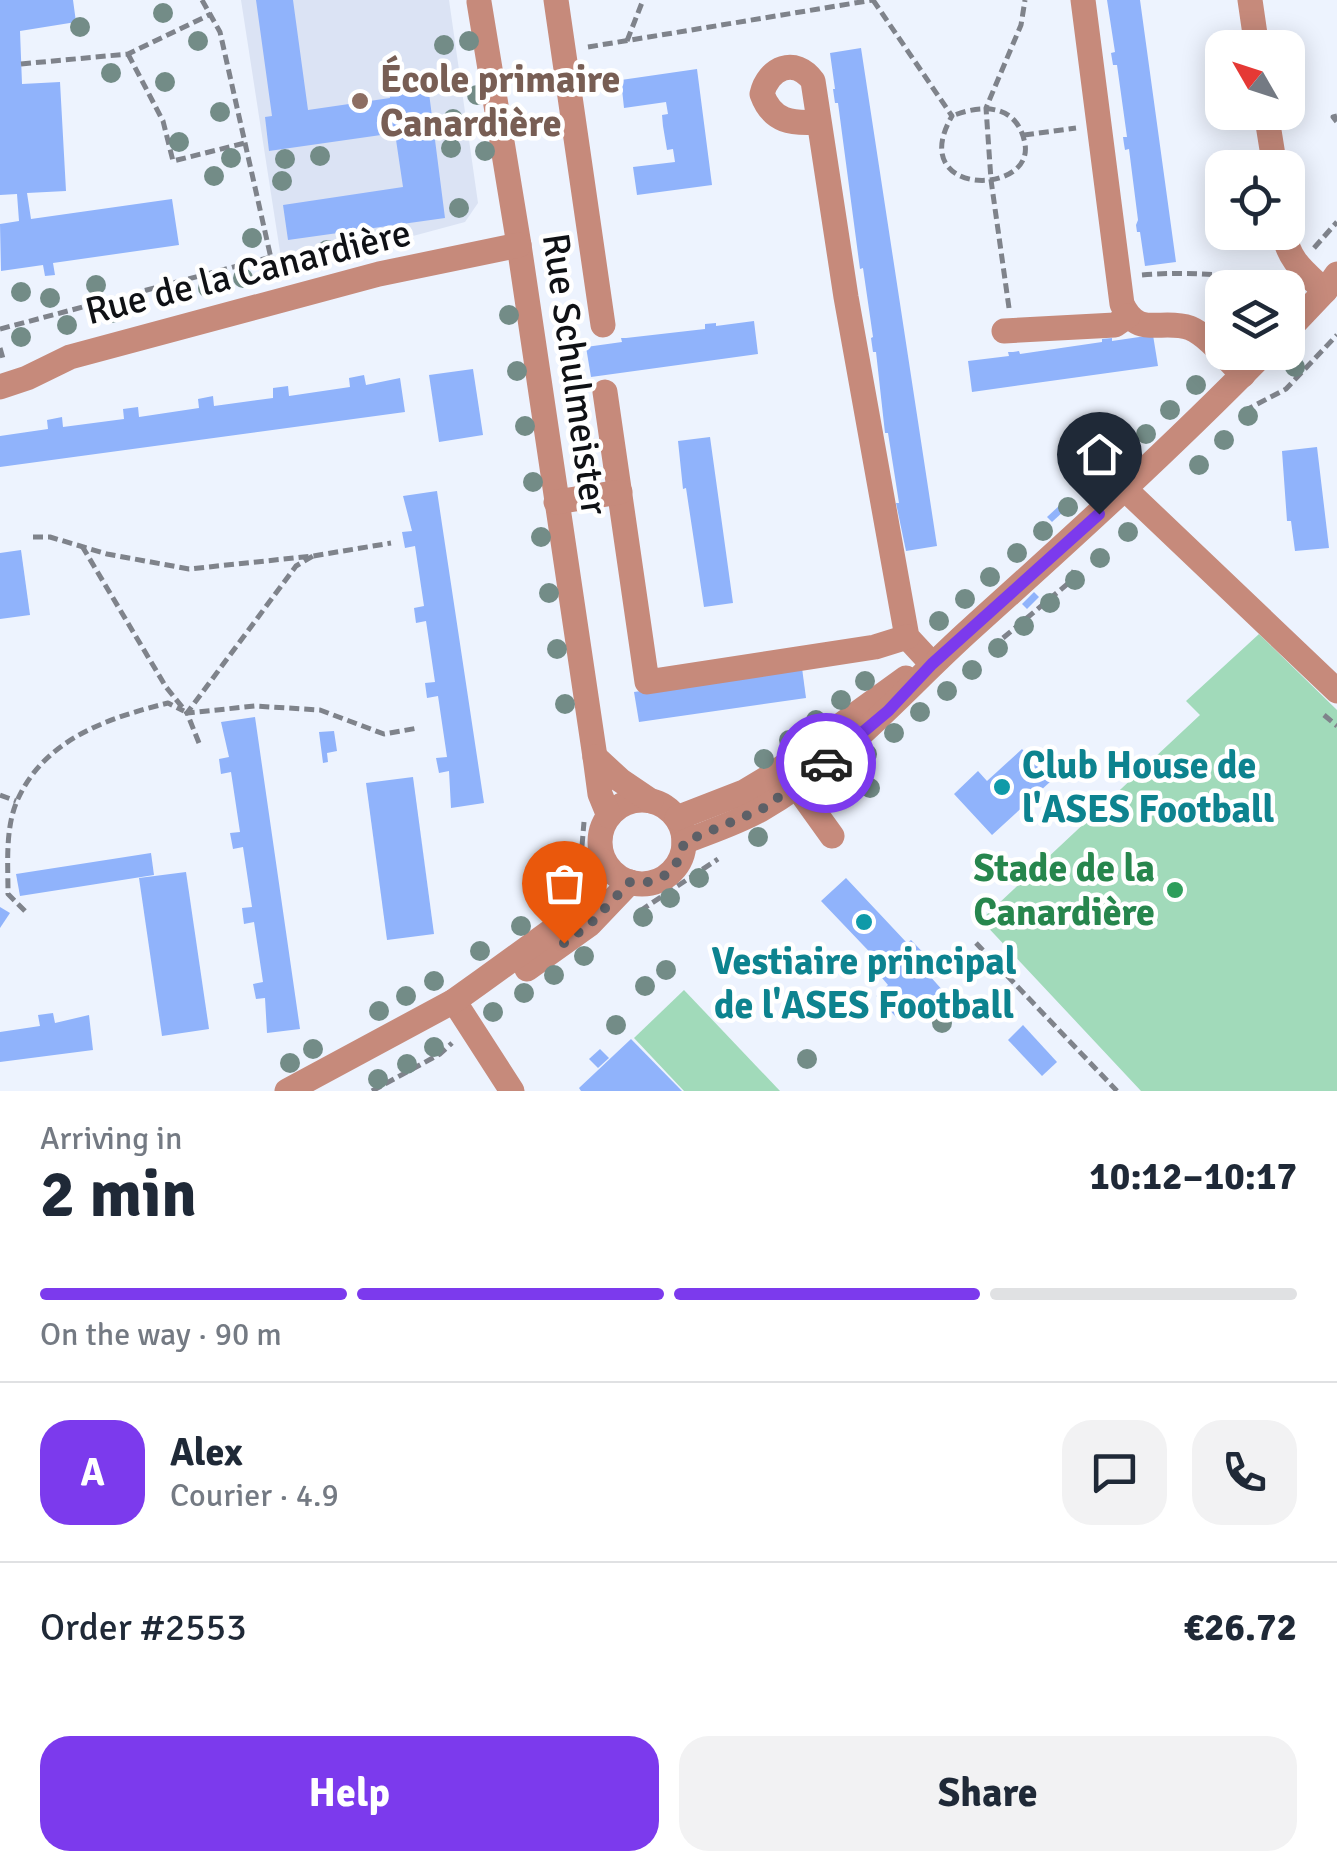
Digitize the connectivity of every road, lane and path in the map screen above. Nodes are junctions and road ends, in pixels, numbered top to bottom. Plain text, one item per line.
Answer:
1 (202, 0) edge
2 (556, 0) edge
3 (643, 0) edge
4 (874, 0) edge
5 (1025, 0) edge
6 (1083, 0) edge
7 (1250, 0) edge
8 (478, 1) edge
9 (210, 14) junction
10 (1254, 30) edge
11 (627, 41) junction
12 (564, 50) junction
13 (128, 54) junction
14 (21, 64) dead end
15 (986, 108) junction
16 (952, 116) junction
17 (819, 122) dead end
18 (1099, 126) junction
19 (1024, 135) junction
20 (245, 142) junction
21 (992, 180) junction
22 (519, 245) junction
23 (1287, 250) edge
24 (271, 257) junction
25 (1205, 272) edge
26 (1118, 278) junction
27 (1333, 282) edge
28 (281, 302) junction
29 (1305, 312) edge
30 (1128, 316) junction
31 (603, 325) dead end
32 (0, 330) edge
33 (1008, 331) joint
34 (1248, 370) edge
35 (1243, 375) junction
36 (0, 387) edge
37 (605, 392) dead end
38 (1126, 490) junction
39 (620, 492) junction
40 (556, 502) junction
41 (33, 537) dead end
42 (390, 543) dead end
43 (82, 546) junction
44 (312, 556) junction
45 (906, 638) junction
46 (932, 664) junction
47 (1337, 691) edge
48 (187, 713) junction
49 (418, 728) dead end
50 (199, 742) dead end
51 (595, 757) junction
52 (0, 795) edge
53 (804, 798) dead end
54 (651, 800) junction
55 (17, 801) junction
56 (609, 816) junction
57 (680, 830) junction
58 (832, 836) dead end
59 (730, 851) dead end
60 (604, 861) junction
61 (630, 882) junction
62 (25, 912) dead end
63 (631, 917) dead end
64 (976, 943) dead end
65 (454, 1000) junction
66 (287, 1091) edge
67 (512, 1091) edge
68 (1118, 1091) edge

1 - 9 path
2 - 12 street
3 - 11 path
4 - 11 path
4 - 16 path
5 - 15 path
6 - 18 street
7 - 10 street
8 - 22 street, Rue Schulmeister
9 - 13 path
9 - 20 path
11 - 12 path
12 - 31 street
13 - 14 path
13 - 20 path
15 - 16 path
15 - 19 path
15 - 21 path
16 - 21 path
17 - 45 street
18 - 19 path
18 - 26 street
19 - 21 path
20 - 24 path
21 - 33 path
22 - 28 street, Rue de la Canardière
22 - 40 street, Rue Schulmeister
23 - 27 street
24 - 28 path
24 - 32 path
25 - 26 path
26 - 30 street
27 - 29 street
28 - 36 street, Rue de la Canardière
30 - 33 street
30 - 35 street
34 - 35 street
35 - 38 street
37 - 39 street
38 - 46 street
38 - 47 street
39 - 40 street
39 - 45 street
40 - 51 street, Rue Schulmeister
41 - 43 path
42 - 44 path
43 - 44 path
43 - 48 path
44 - 48 path
45 - 46 street
46 - 57 street
48 - 49 path
48 - 50 path
48 - 55 path
51 - 54 street
51 - 56 street, Rue Schulmeister
52 - 55 path
53 - 58 street
54 - 56 street
54 - 57 street
55 - 62 path
56 - 60 street
57 - 61 street
59 - 63 path
60 - 61 street
60 - 65 street
61 - 65 street
64 - 68 path
65 - 66 street
65 - 67 street

